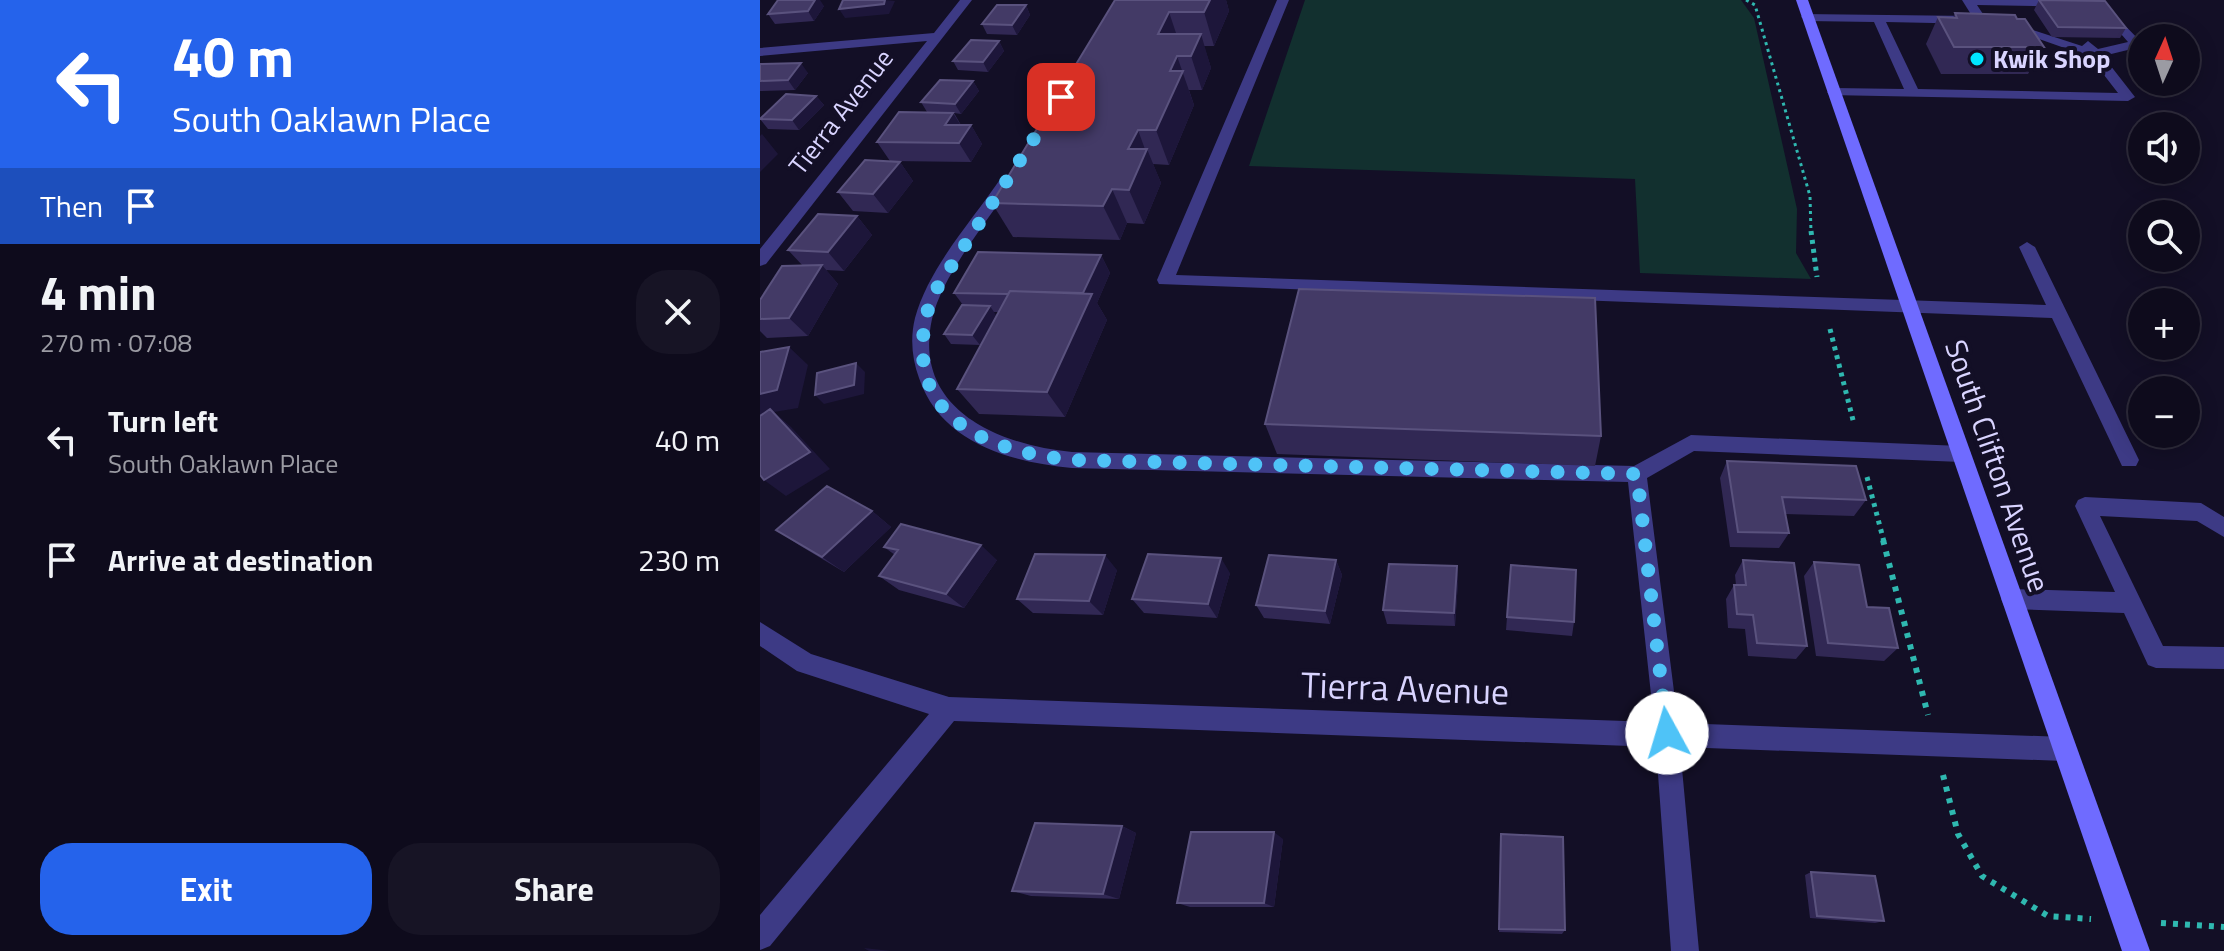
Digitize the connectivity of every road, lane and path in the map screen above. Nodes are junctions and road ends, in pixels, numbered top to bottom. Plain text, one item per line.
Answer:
1 (966, 0) edge
2 (1283, 0) edge
3 (1746, 0) edge
4 (1802, 0) edge
5 (1968, 1) edge
6 (2099, 2) edge
7 (1807, 17) junction
8 (1878, 18) junction
9 (1981, 20) junction
10 (937, 36) junction
11 (2081, 37) edge
12 (760, 52) edge
13 (2095, 54) junction
14 (1834, 92) junction
15 (1913, 93) junction
16 (1016, 167) edge
17 (2027, 247) dead end
18 (760, 260) edge
19 (1824, 304) junction
20 (1909, 306) junction
21 (2058, 312) junction
22 (1860, 449) junction
23 (1961, 454) junction
24 (2129, 460) dead end
25 (1637, 474) junction
26 (2224, 528) edge
27 (2012, 599) junction
28 (2128, 603) junction
29 (760, 633) edge
30 (2224, 658) edge
31 (949, 709) junction
32 (1667, 733) junction
33 (1935, 744) junction
34 (2064, 749) junction
35 (2125, 921) junction
36 (2224, 927) edge
37 (760, 936) edge
38 (1685, 951) edge
39 (2136, 951) edge

1 - 10 street, Tierra Avenue
2 - 19 street
3 - 19 path
4 - 7 street, South Clifton Avenue
5 - 6 street
5 - 9 street
6 - 13 street
7 - 8 street
7 - 14 street, South Clifton Avenue
8 - 9 street
8 - 15 street
9 - 13 street
10 - 12 street
10 - 18 street, Tierra Avenue
11 - 13 street
13 - 15 street
14 - 15 street
14 - 20 street, South Clifton Avenue
16 - 25 street
17 - 21 street
19 - 20 street
19 - 22 path
20 - 21 street
20 - 23 street, South Clifton Avenue
21 - 24 street
22 - 23 street
22 - 25 street
22 - 33 path
23 - 27 street, South Clifton Avenue
25 - 32 street
26 - 28 street
27 - 28 street
27 - 34 street, South Clifton Avenue
28 - 30 street
29 - 31 street, Tierra Avenue
31 - 32 street, Tierra Avenue
31 - 37 street
32 - 33 street, Tierra Avenue
32 - 38 street
33 - 34 street, Tierra Avenue
33 - 35 path
34 - 35 street, South Clifton Avenue
35 - 36 path
35 - 39 street, South Clifton Avenue

